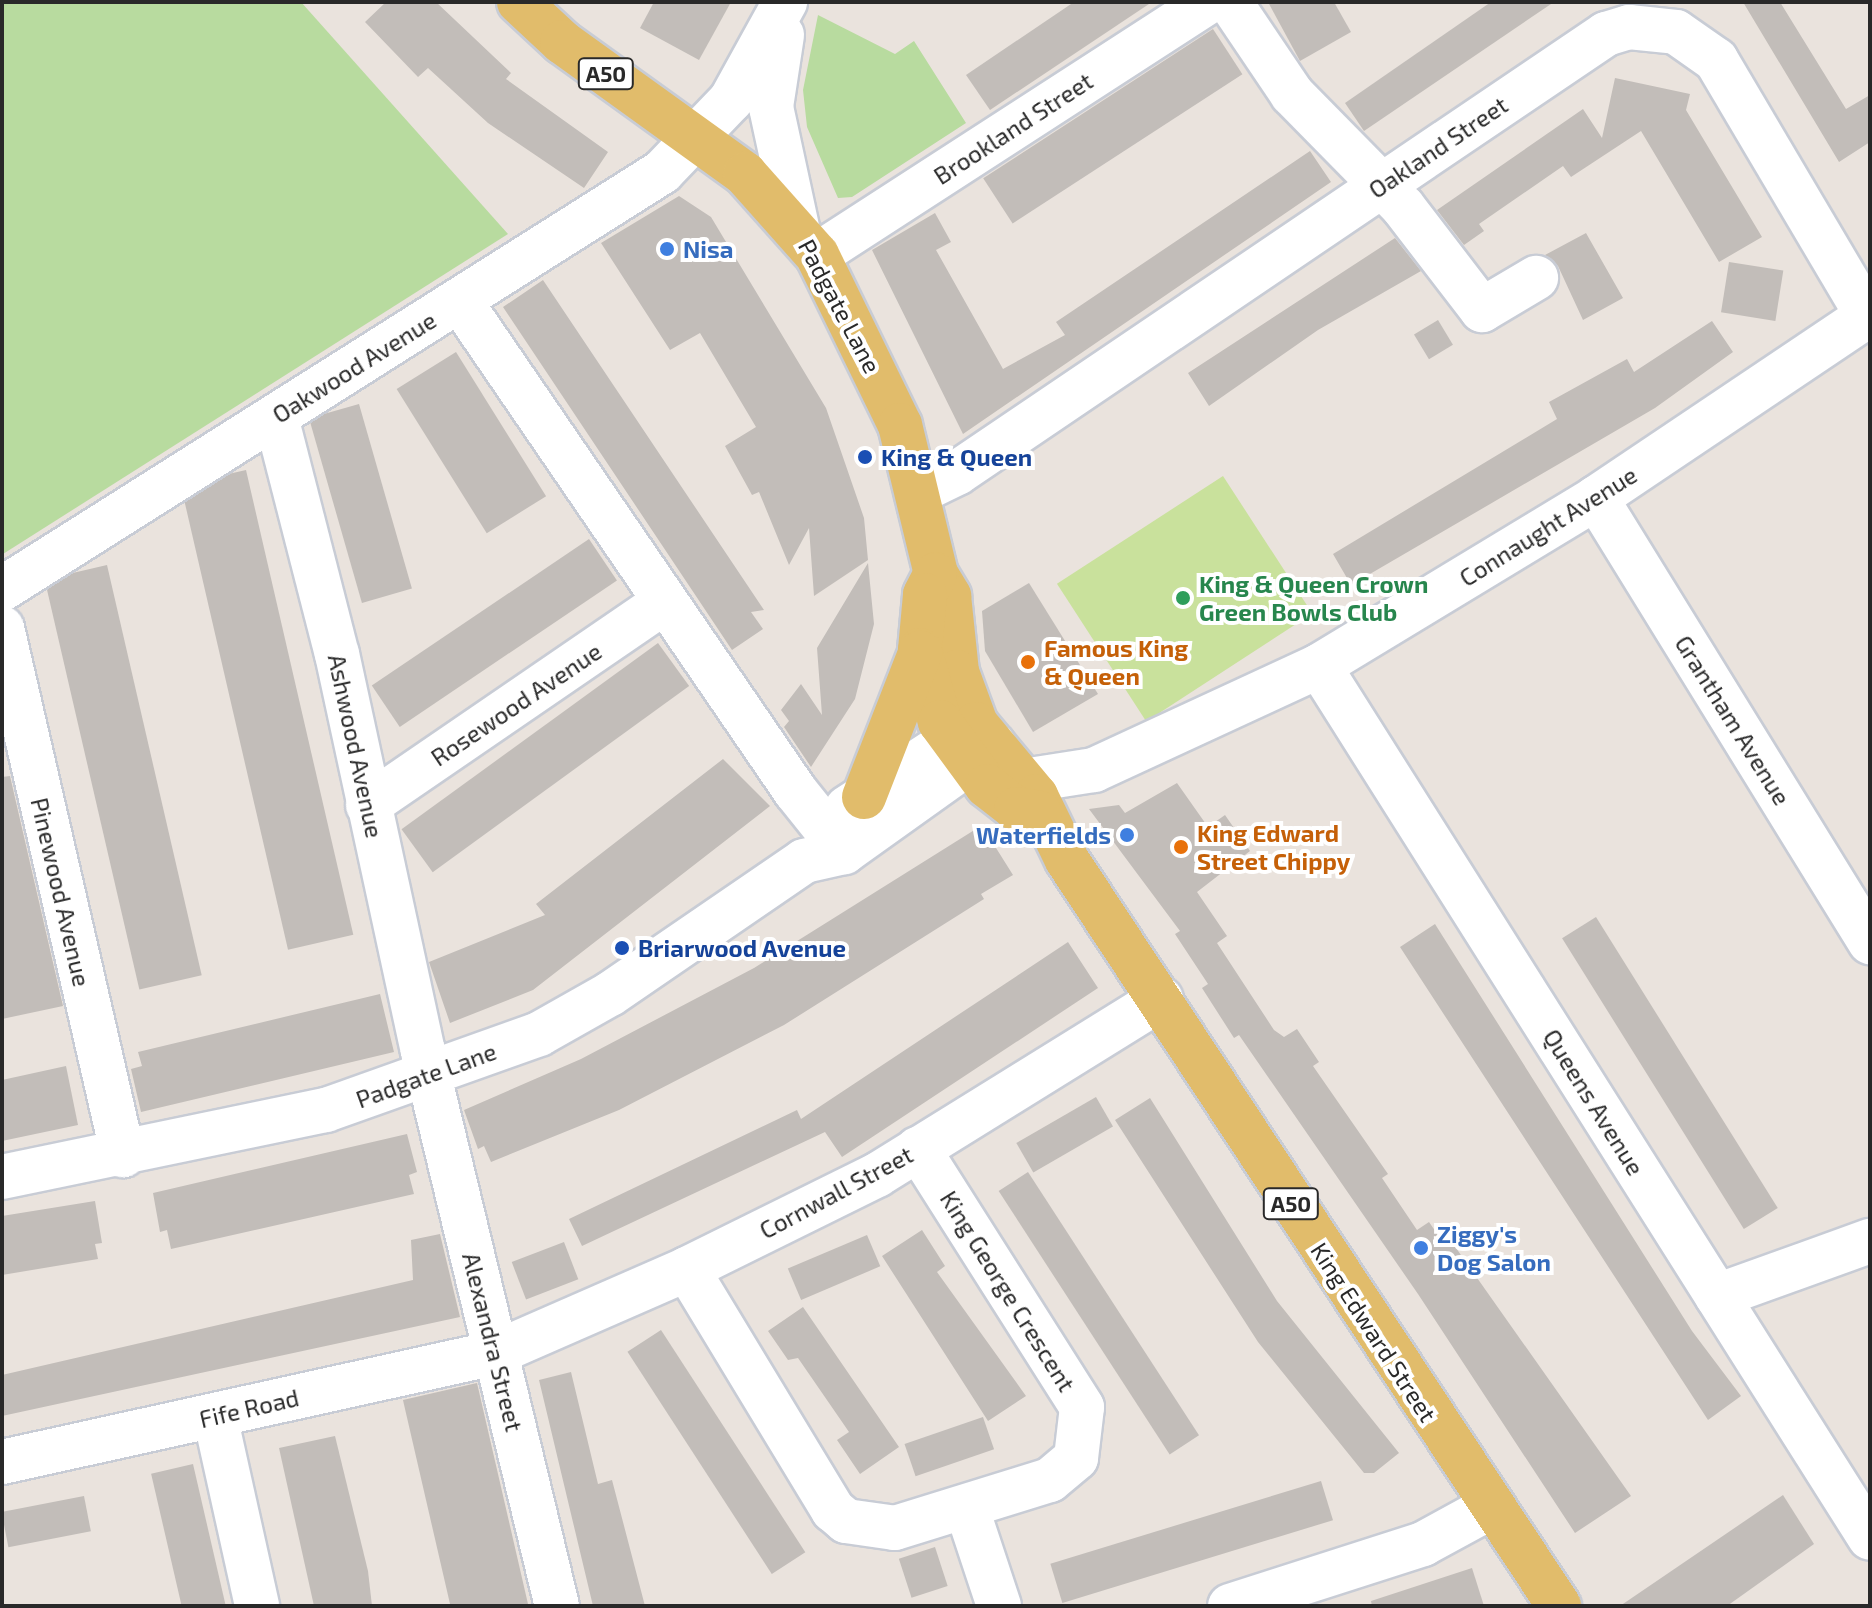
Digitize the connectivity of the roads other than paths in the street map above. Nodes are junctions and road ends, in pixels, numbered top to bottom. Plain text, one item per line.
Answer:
1 (519, 2) edge
2 (787, 2) edge
3 (1208, 2) edge
4 (1230, 2) edge
5 (700, 137) junction
6 (1380, 186) junction
7 (807, 241) junction
8 (1536, 278) dead end
9 (460, 301) junction
10 (1869, 317) edge
11 (276, 417) junction
12 (920, 491) junction
13 (1596, 498) junction
14 (936, 574) junction
15 (2, 589) edge
16 (665, 602) junction
17 (2, 628) edge
18 (920, 650) junction
19 (1319, 666) junction
20 (991, 765) junction
21 (864, 797) junction
22 (368, 805) junction
23 (824, 846) junction
24 (1870, 942) edge
25 (1161, 999) junction
26 (430, 1077) junction
27 (918, 1149) junction
28 (123, 1155) junction
29 (2, 1177) edge
30 (1870, 1241) edge
31 (687, 1269) junction
32 (1717, 1296) junction
33 (495, 1353) junction
34 (215, 1416) junction
35 (2, 1462) edge
36 (1491, 1507) junction
37 (967, 1509) junction
38 (1870, 1538) edge
39 (257, 1606) edge
40 (557, 1606) edge
41 (999, 1606) edge
42 (1230, 1606) edge
43 (1559, 1606) edge

1 - 5 main road, A50
2 - 5 street
2 - 7 street
3 - 7 street, Brookland Street
4 - 6 street
5 - 7 main road, Padgate Lane / A50
5 - 9 street, Oakwood Avenue
6 - 8 street
6 - 10 street, Oakland Street
6 - 12 street, Oakland Street
7 - 12 main road, Padgate Lane / A50
9 - 11 street, Oakwood Avenue
9 - 16 street
10 - 13 street, Connaught Avenue
11 - 15 street, Oakwood Avenue
11 - 22 street, Ashwood Avenue
12 - 14 main road, Padgate Lane / A50
13 - 19 street, Connaught Avenue
13 - 24 street, Grantham Avenue
14 - 18 main road, Padgate Lane / A50
14 - 20 main road, Padgate Lane / A50
16 - 22 street, Rosewood Avenue
16 - 23 street
17 - 28 street, Pinewood Avenue
18 - 20 main road, Padgate Lane / A50
18 - 21 main road
19 - 20 street, Connaught Avenue
19 - 32 street, Queens Avenue
20 - 21 street, Padgate Lane
20 - 23 street, Padgate Lane
20 - 25 main road, King Edward Street / A50
21 - 23 street, Padgate Lane
22 - 26 street, Ashwood Avenue
23 - 26 street, Padgate Lane
25 - 27 street, Cornwall Street
25 - 36 main road, King Edward Street / A50
26 - 28 street, Padgate Lane
26 - 33 street, Alexandra Street
27 - 31 street, Cornwall Street
27 - 37 street, King George Crescent
28 - 29 street, Padgate Lane
30 - 32 street
31 - 33 street, Cornwall Street
31 - 37 street, King George Crescent
32 - 38 street, Queens Avenue
33 - 34 street, Fife Road
33 - 40 street, Alexandra Street
34 - 35 street, Fife Road
34 - 39 street
36 - 42 street
36 - 43 main road, King Edward Street / A50
37 - 41 street

